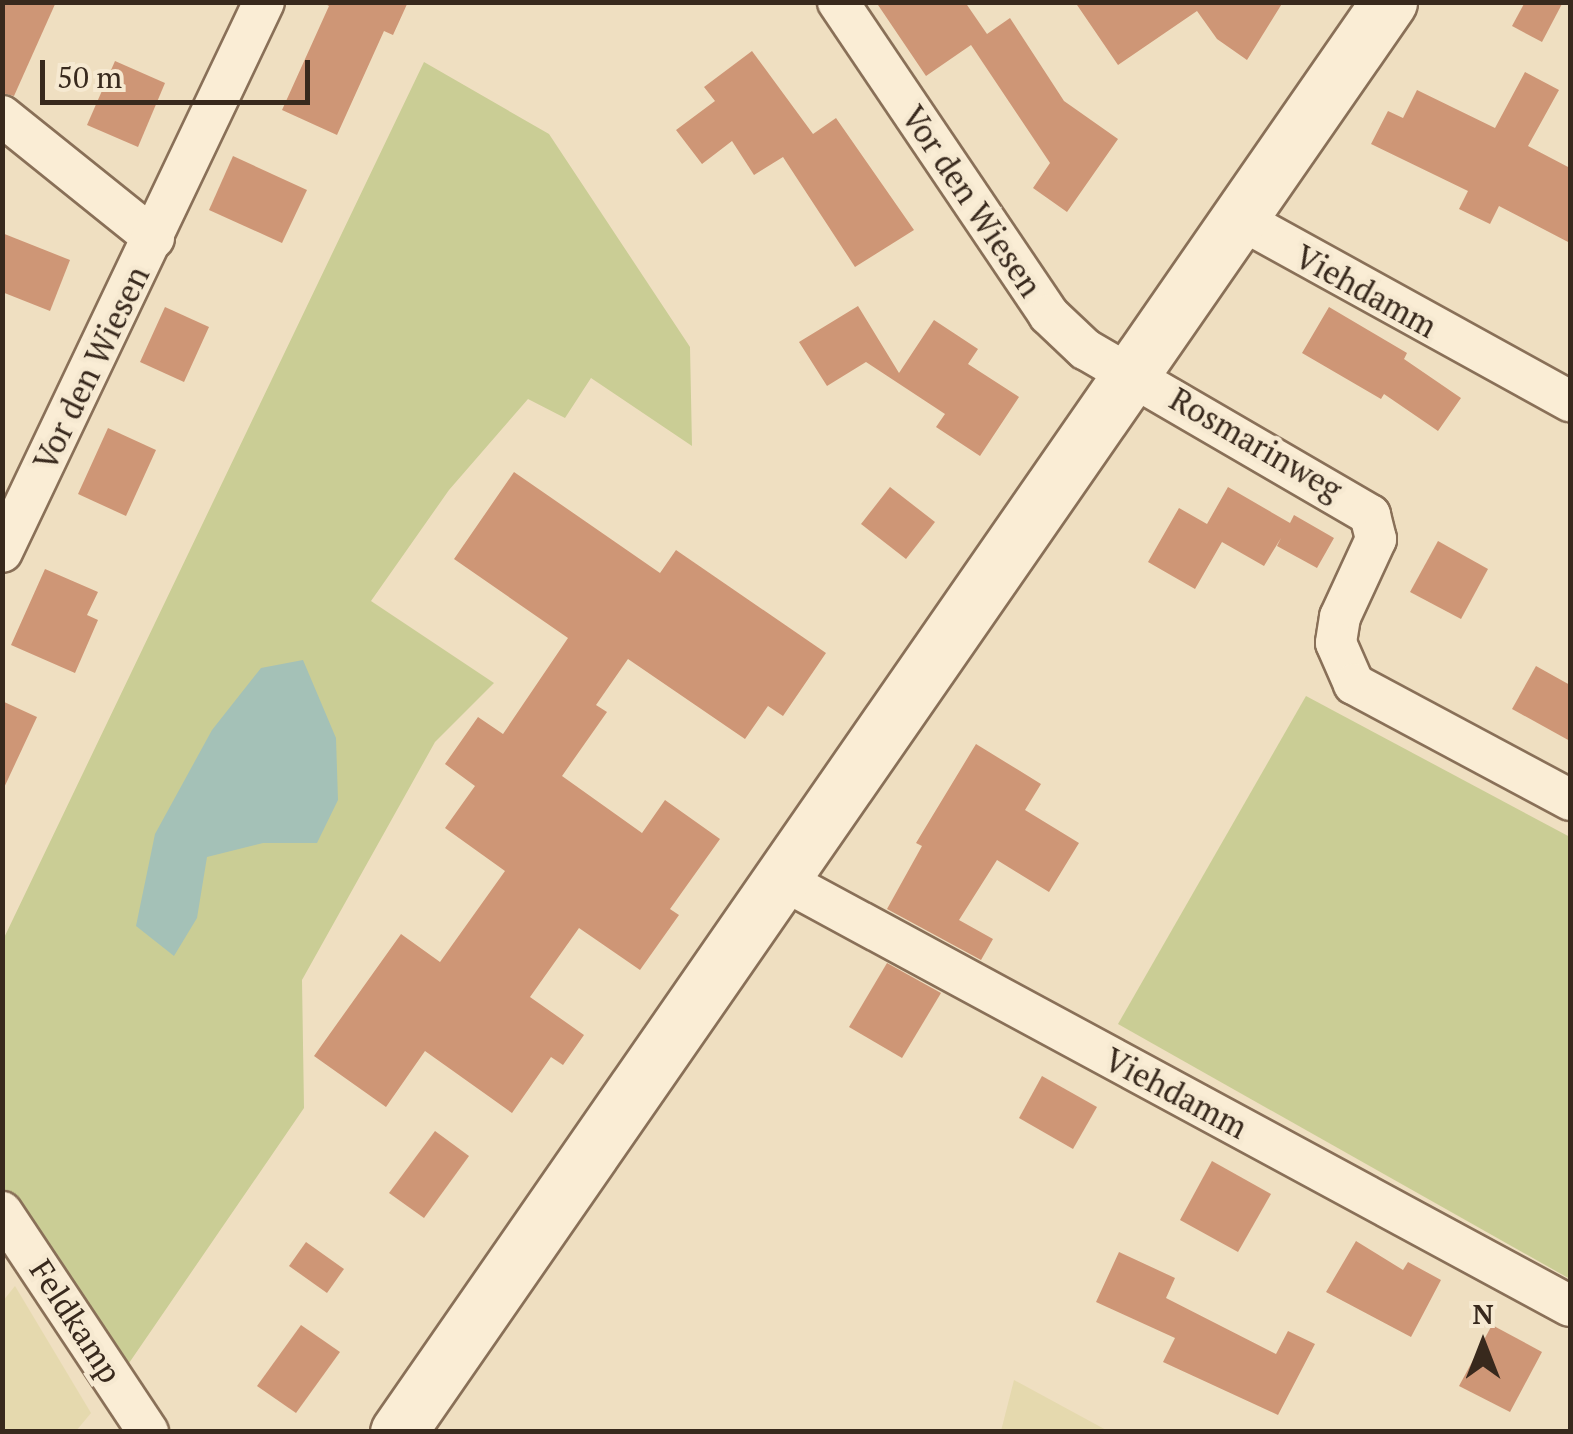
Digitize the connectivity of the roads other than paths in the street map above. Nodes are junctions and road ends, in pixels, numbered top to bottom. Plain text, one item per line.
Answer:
1 (264, 2) edge
2 (838, 2) edge
3 (1389, 2) edge
4 (2, 116) edge
5 (1238, 218) junction
6 (154, 238) junction
7 (1132, 372) junction
8 (1570, 402) edge
9 (2, 552) edge
10 (1570, 800) edge
11 (781, 879) junction
12 (2, 1212) edge
13 (1570, 1306) edge
14 (400, 1428) edge
15 (148, 1432) edge

1 - 6 street, Vor den Wiesen
2 - 7 street, Vor den Wiesen
3 - 5 main road
4 - 6 street, Vor den Wiesen
5 - 7 main road
5 - 8 street, Viehdamm
6 - 9 street, Vor den Wiesen
7 - 10 street, Rosmarinweg
7 - 11 main road
11 - 13 street, Viehdamm
11 - 14 main road
12 - 15 street, Feldkamp

